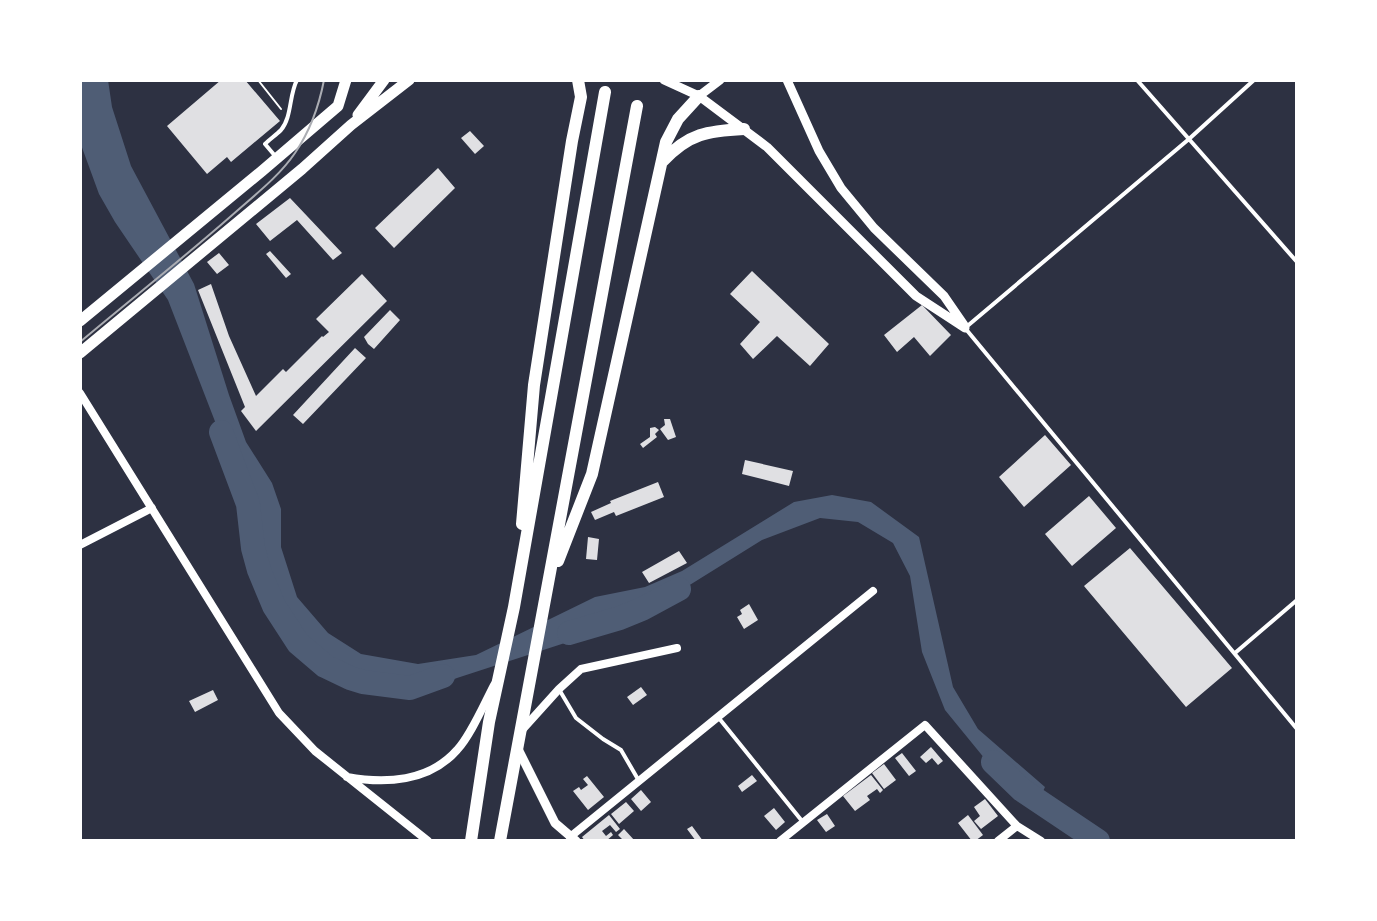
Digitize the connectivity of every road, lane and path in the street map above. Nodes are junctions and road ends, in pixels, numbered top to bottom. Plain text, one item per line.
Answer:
1 (258, 80) edge
2 (297, 80) edge
3 (346, 80) edge
4 (384, 80) edge
5 (409, 80) edge
6 (578, 80) edge
7 (664, 80) edge
8 (720, 80) edge
9 (787, 80) edge
10 (1137, 80) edge
11 (1254, 80) edge
12 (605, 92) dead end
13 (699, 96) junction
14 (637, 106) dead end
15 (287, 116) junction
16 (351, 125) junction
17 (744, 129) junction
18 (1189, 139) junction
19 (277, 158) junction
20 (661, 164) junction
21 (1297, 262) edge
22 (80, 321) edge
23 (965, 328) junction
24 (80, 353) edge
25 (80, 393) edge
26 (152, 508) junction
27 (80, 545) edge
28 (548, 587) junction
29 (873, 591) dead end
30 (1297, 600) edge
31 (514, 607) junction
32 (677, 648) dead end
33 (1234, 653) junction
34 (498, 677) junction
35 (559, 689) junction
36 (718, 717) junction
37 (1297, 729) edge
38 (521, 731) junction
39 (517, 747) junction
40 (344, 776) junction
41 (639, 781) junction
42 (803, 822) junction
43 (1017, 826) junction
44 (573, 839) edge
45 (428, 841) edge
46 (471, 841) edge
47 (500, 841) edge
48 (780, 841) edge
49 (998, 841) edge
50 (1041, 841) edge

1 - 15 path
2 - 15 lane
3 - 19 main road
4 - 16 main road
5 - 16 main road
6 - 31 highway
7 - 13 street
8 - 13 street
9 - 23 street
10 - 18 lane
11 - 18 lane
12 - 31 highway
13 - 17 street
13 - 20 highway
14 - 28 highway
15 - 19 lane
16 - 24 main road
17 - 20 highway
17 - 23 street
18 - 21 lane
18 - 23 lane
19 - 22 main road
20 - 28 highway
23 - 33 lane
25 - 26 street
26 - 27 street
26 - 40 street
28 - 38 highway
29 - 36 street
30 - 33 lane
31 - 34 highway
32 - 35 street
33 - 37 lane
34 - 40 street
34 - 46 highway
35 - 38 street
35 - 41 lane
36 - 41 street
36 - 42 lane
38 - 39 highway
39 - 44 street
39 - 47 highway
40 - 45 street
41 - 44 street
42 - 43 street
42 - 48 street
43 - 49 street
43 - 50 street

